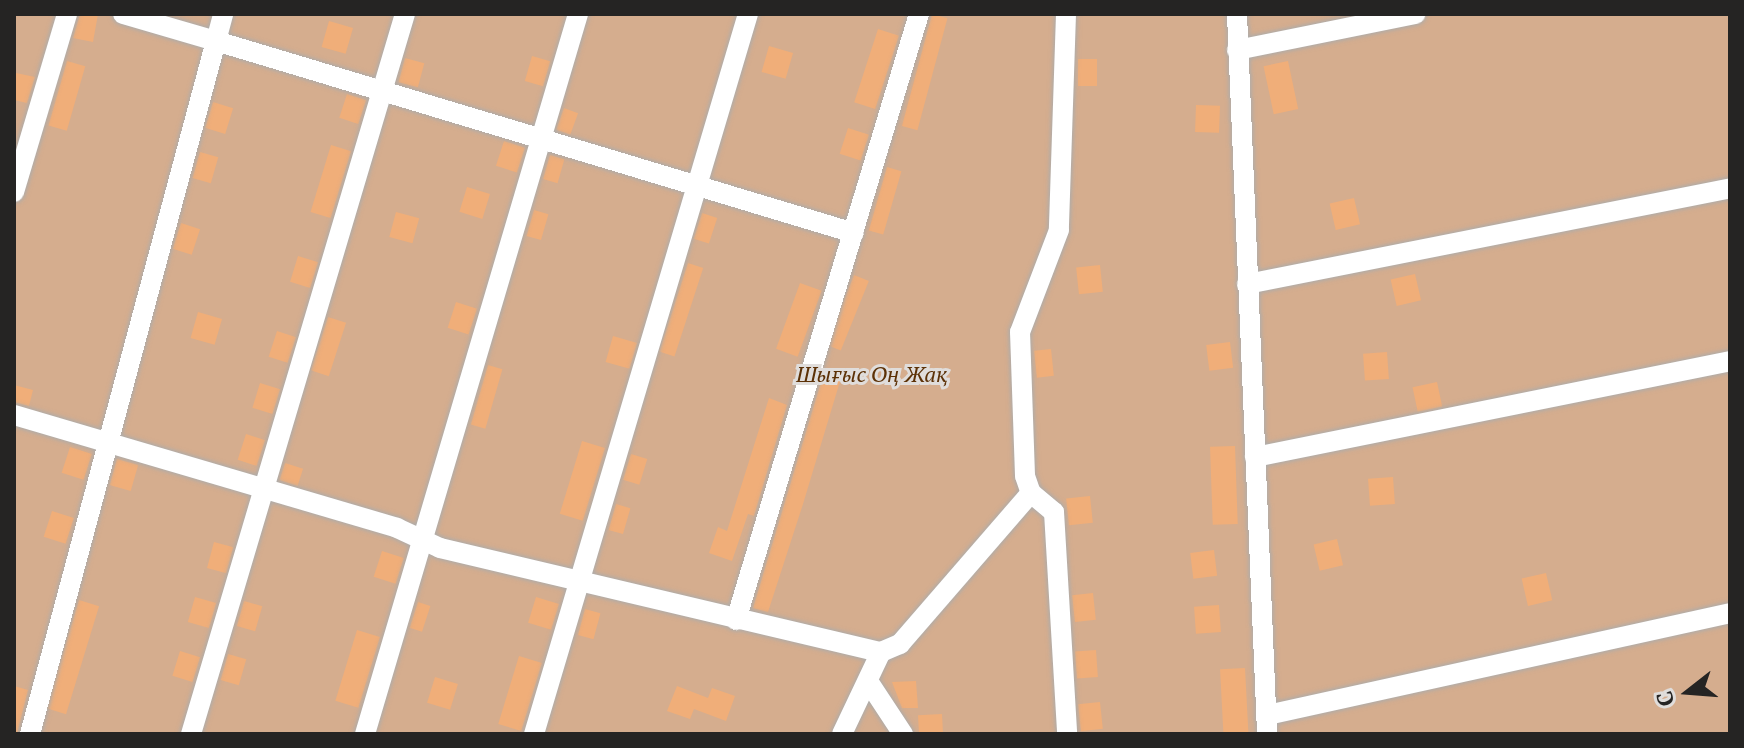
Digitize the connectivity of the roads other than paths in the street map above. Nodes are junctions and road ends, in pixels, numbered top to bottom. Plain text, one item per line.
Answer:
1 (67, 14) edge
2 (123, 14) edge
3 (223, 14) edge
4 (405, 14) edge
5 (578, 14) edge
6 (748, 14) edge
7 (919, 14) edge
8 (1066, 14) edge
9 (1237, 14) edge
10 (1415, 14) edge
11 (216, 41) junction
12 (1237, 50) junction
13 (382, 89) junction
14 (541, 139) junction
15 (697, 187) junction
16 (1730, 188) edge
17 (14, 192) edge
18 (854, 233) junction
19 (1247, 284) junction
20 (1730, 361) edge
21 (14, 415) edge
22 (109, 446) junction
23 (1255, 457) junction
24 (265, 489) junction
25 (1031, 493) junction
26 (422, 540) junction
27 (580, 581) junction
28 (1730, 613) edge
29 (736, 620) junction
30 (881, 652) junction
31 (868, 681) junction
32 (1267, 724) edge
33 (30, 734) edge
34 (191, 734) edge
35 (365, 734) edge
36 (534, 734) edge
37 (842, 734) edge
38 (903, 734) edge
39 (1067, 734) edge

1 - 17 street
2 - 11 street
3 - 11 street
4 - 13 street
5 - 14 street
6 - 15 street
7 - 18 street
8 - 25 street
9 - 12 street
10 - 12 street
11 - 13 street
11 - 22 street
12 - 19 street
13 - 14 street
13 - 24 street
14 - 15 street
14 - 26 street
15 - 18 street
15 - 27 street
16 - 19 street
18 - 29 street
19 - 23 street
20 - 23 street
21 - 22 street
22 - 24 street
22 - 33 street
23 - 32 street
24 - 26 street
24 - 34 street
25 - 30 street
25 - 39 street
26 - 27 street
26 - 35 street
27 - 29 street
27 - 36 street
28 - 32 street
29 - 30 street
30 - 31 street
31 - 37 street
31 - 38 street

